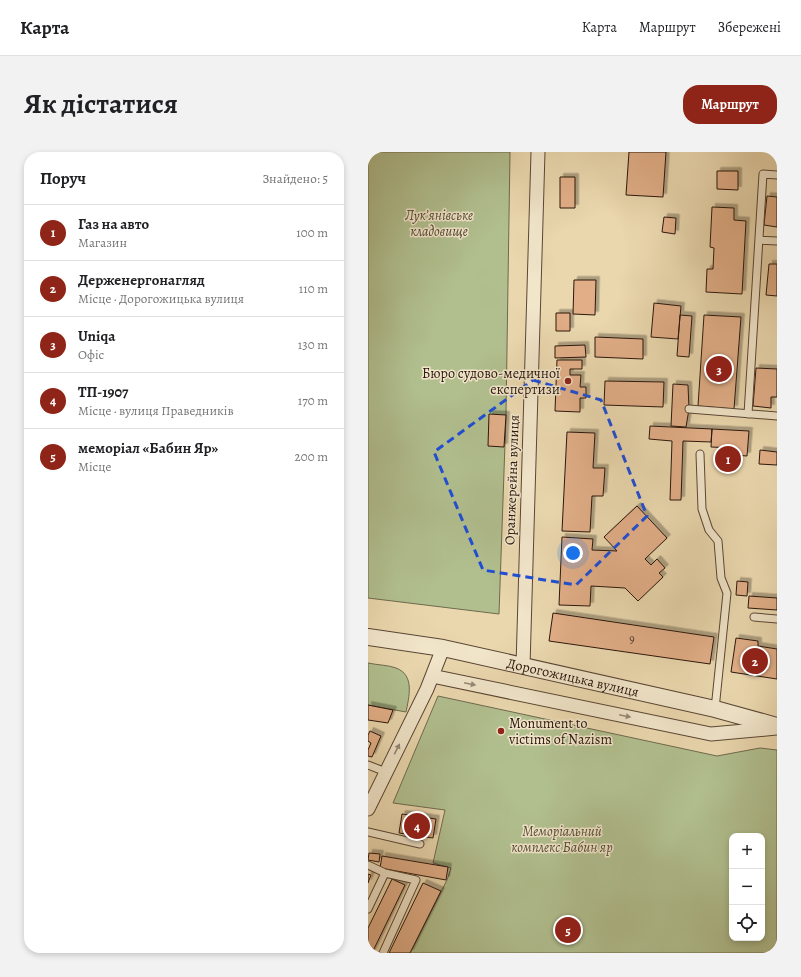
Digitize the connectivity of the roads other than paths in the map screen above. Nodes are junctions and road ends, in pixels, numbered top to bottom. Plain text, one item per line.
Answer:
1 (538, 152) edge
2 (777, 175) edge
3 (759, 240) junction
4 (777, 241) edge
5 (689, 409) dead end
6 (748, 414) junction
7 (777, 416) edge
8 (700, 454) dead end
9 (754, 617) dead end
10 (777, 619) edge
11 (368, 637) edge
12 (443, 648) junction
13 (523, 666) junction
14 (432, 676) junction
15 (715, 709) junction
16 (777, 727) edge
17 (368, 765) edge
18 (386, 772) junction
19 (368, 809) edge
20 (368, 832) edge
21 (420, 844) dead end
22 (368, 865) edge
23 (385, 873) junction
24 (368, 909) edge
25 (384, 953) edge

1 - 13 street, Оранжерейна вулиця
2 - 3 lane
3 - 4 lane
3 - 6 lane
5 - 6 lane
6 - 7 lane
8 - 15 lane
9 - 10 lane
11 - 12 street, Дорогожицька вулиця
12 - 13 street, Дорогожицька вулиця
12 - 14 street
13 - 15 street, Дорогожицька вулиця
14 -> 16 street, Дорогожицька вулиця
18 -> 14 street
15 - 16 street, Дорогожицька вулиця
17 - 18 lane
18 - 19 street
20 - 21 lane
22 - 23 lane
23 - 24 lane
23 - 25 lane

